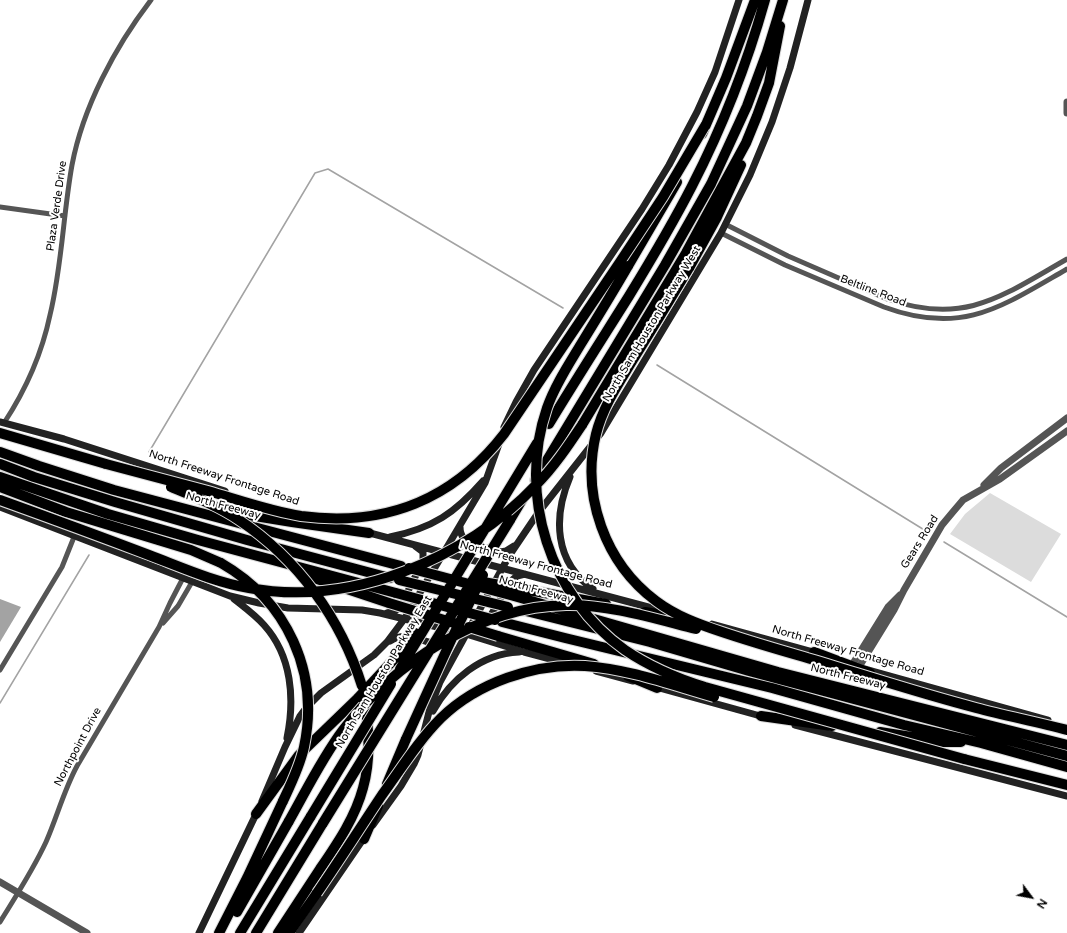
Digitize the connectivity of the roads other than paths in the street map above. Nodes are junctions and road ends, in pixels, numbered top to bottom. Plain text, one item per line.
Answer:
1 (151, 0) edge
2 (739, 0) edge
3 (755, 0) edge
4 (765, 0) edge
5 (784, 0) edge
6 (808, 0) edge
7 (1067, 102) edge
8 (1067, 113) edge
9 (757, 116) junction
10 (705, 126) junction
11 (0, 207) edge
12 (65, 216) junction
13 (725, 224) junction
14 (721, 233) junction
15 (1067, 259) edge
16 (1067, 269) edge
17 (1067, 418) edge
18 (2, 422) edge
19 (1067, 431) edge
20 (0, 433) edge
21 (1038, 440) junction
22 (1044, 448) junction
23 (0, 452) edge
24 (0, 464) edge
25 (106, 464) junction
26 (574, 467) junction
27 (490, 473) junction
28 (0, 477) edge
29 (0, 487) edge
30 (977, 492) junction
31 (143, 498) junction
32 (0, 500) edge
33 (0, 508) edge
34 (510, 520) junction
35 (460, 526) junction
36 (368, 533) junction
37 (74, 536) junction
38 (387, 538) junction
39 (412, 544) junction
40 (516, 544) junction
41 (445, 552) junction
42 (250, 554) junction
43 (503, 567) junction
44 (527, 574) junction
45 (184, 578) junction
46 (192, 582) junction
47 (452, 583) junction
48 (515, 592) junction
49 (602, 594) junction
50 (230, 596) junction
51 (380, 613) junction
52 (405, 618) junction
53 (706, 622) junction
54 (160, 627) junction
55 (466, 634) junction
56 (497, 640) junction
57 (751, 641) junction
58 (387, 642) junction
59 (524, 652) junction
60 (814, 652) junction
61 (452, 661) junction
62 (855, 666) junction
63 (0, 670) edge
64 (657, 688) junction
65 (761, 716) junction
66 (426, 724) junction
67 (997, 726) junction
68 (1067, 726) edge
69 (1067, 730) edge
70 (981, 743) junction
71 (1067, 745) edge
72 (285, 747) junction
73 (1067, 756) edge
74 (964, 759) junction
75 (1067, 767) edge
76 (1067, 785) edge
77 (1067, 796) edge
78 (256, 814) junction
79 (364, 839) junction
80 (0, 882) edge
81 (18, 892) junction
82 (0, 922) edge
83 (87, 933) edge
84 (199, 933) edge
85 (219, 933) edge
86 (225, 933) edge
87 (240, 933) edge
88 (256, 933) edge
89 (278, 933) edge
90 (289, 933) edge
91 (299, 933) edge

1 - 12 street, Plaza Verde Drive
2 - 27 main road
3 - 10 highway
4 - 47 highway, North Sam Houston Parkway East, bridge
5 - 9 highway
5 - 34 highway, North Sam Houston Parkway West, bridge
6 - 13 main road, North Sam Houston Parkway West
7 - 8 street
9 - 32 highway, bridge
9 - 57 highway, bridge
10 - 25 highway, bridge
10 - 74 highway, bridge
11 - 12 street
12 - 18 street, Plaza Verde Drive
13 - 14 main road, North Sam Houston Parkway West
13 - 15 street, Beltline Road
14 - 16 street, Beltline Road
14 - 26 main road, North Sam Houston Parkway West
17 - 21 street, Gears Road
18 - 36 main road, North Freeway Frontage Road
19 - 22 street, Gears Road
20 - 25 highway
21 - 22 street
21 - 30 street, Gears Road
22 - 30 street, Gears Road
23 - 31 highway, North Freeway
24 - 73 highway, North Freeway, bridge
25 - 89 highway, bridge
26 - 40 main road, North Sam Houston Parkway West
26 - 49 main road
27 - 35 main road
27 - 38 main road
28 - 42 highway
29 - 85 highway, bridge
30 - 62 street, Gears Road
31 - 36 highway
31 - 48 highway, North Freeway, bridge
33 - 37 main road
34 - 79 highway, bridge
34 - 88 highway, bridge
35 - 40 main road
35 - 41 main road
36 - 38 main road, North Freeway Frontage Road
37 - 45 main road
37 - 63 street
38 - 39 main road, North Freeway Frontage Road
39 - 41 main road, North Freeway Frontage Road
39 - 51 main road
40 - 43 main road, North Sam Houston Parkway West
41 - 43 main road, North Freeway Frontage Road
41 - 52 main road, North Sam Houston Parkway East
42 - 56 highway, bridge
42 - 70 highway, bridge
43 - 44 main road, North Freeway Frontage Road
43 - 55 main road, North Sam Houston Parkway West
44 - 49 main road, North Freeway Frontage Road
44 - 56 main road
45 - 46 main road
45 - 54 street, Northpoint Drive
46 - 50 main road
46 - 54 street, Northpoint Drive
47 - 78 highway, bridge
47 - 87 highway, North Sam Houston Parkway East, bridge
48 - 53 highway
48 - 67 highway, North Freeway
49 - 53 main road, North Freeway Frontage Road
50 - 51 main road
50 - 72 main road
51 - 52 main road
52 - 55 main road
52 - 58 main road, North Sam Houston Parkway East
53 - 60 main road, North Freeway Frontage Road
54 - 81 street, Northpoint Drive
55 - 56 main road
55 - 61 main road
56 - 59 main road
56 - 64 highway
57 - 69 highway, bridge
57 - 86 highway, bridge
58 - 61 main road
58 - 72 main road, North Sam Houston Parkway East
59 - 64 main road
59 - 66 main road
60 - 62 main road, North Freeway Frontage Road
60 - 67 highway
61 - 66 main road
62 - 68 main road, North Freeway Frontage Road
64 - 65 main road
65 - 70 highway
65 - 77 main road
66 - 79 main road
67 - 71 highway, North Freeway
70 - 75 highway
72 - 78 main road, North Sam Houston Parkway East
74 - 76 highway
74 - 90 highway, bridge
78 - 84 main road, North Sam Houston Parkway East
79 - 91 main road
80 - 81 street
81 - 82 street, Northpoint Drive
81 - 83 street

